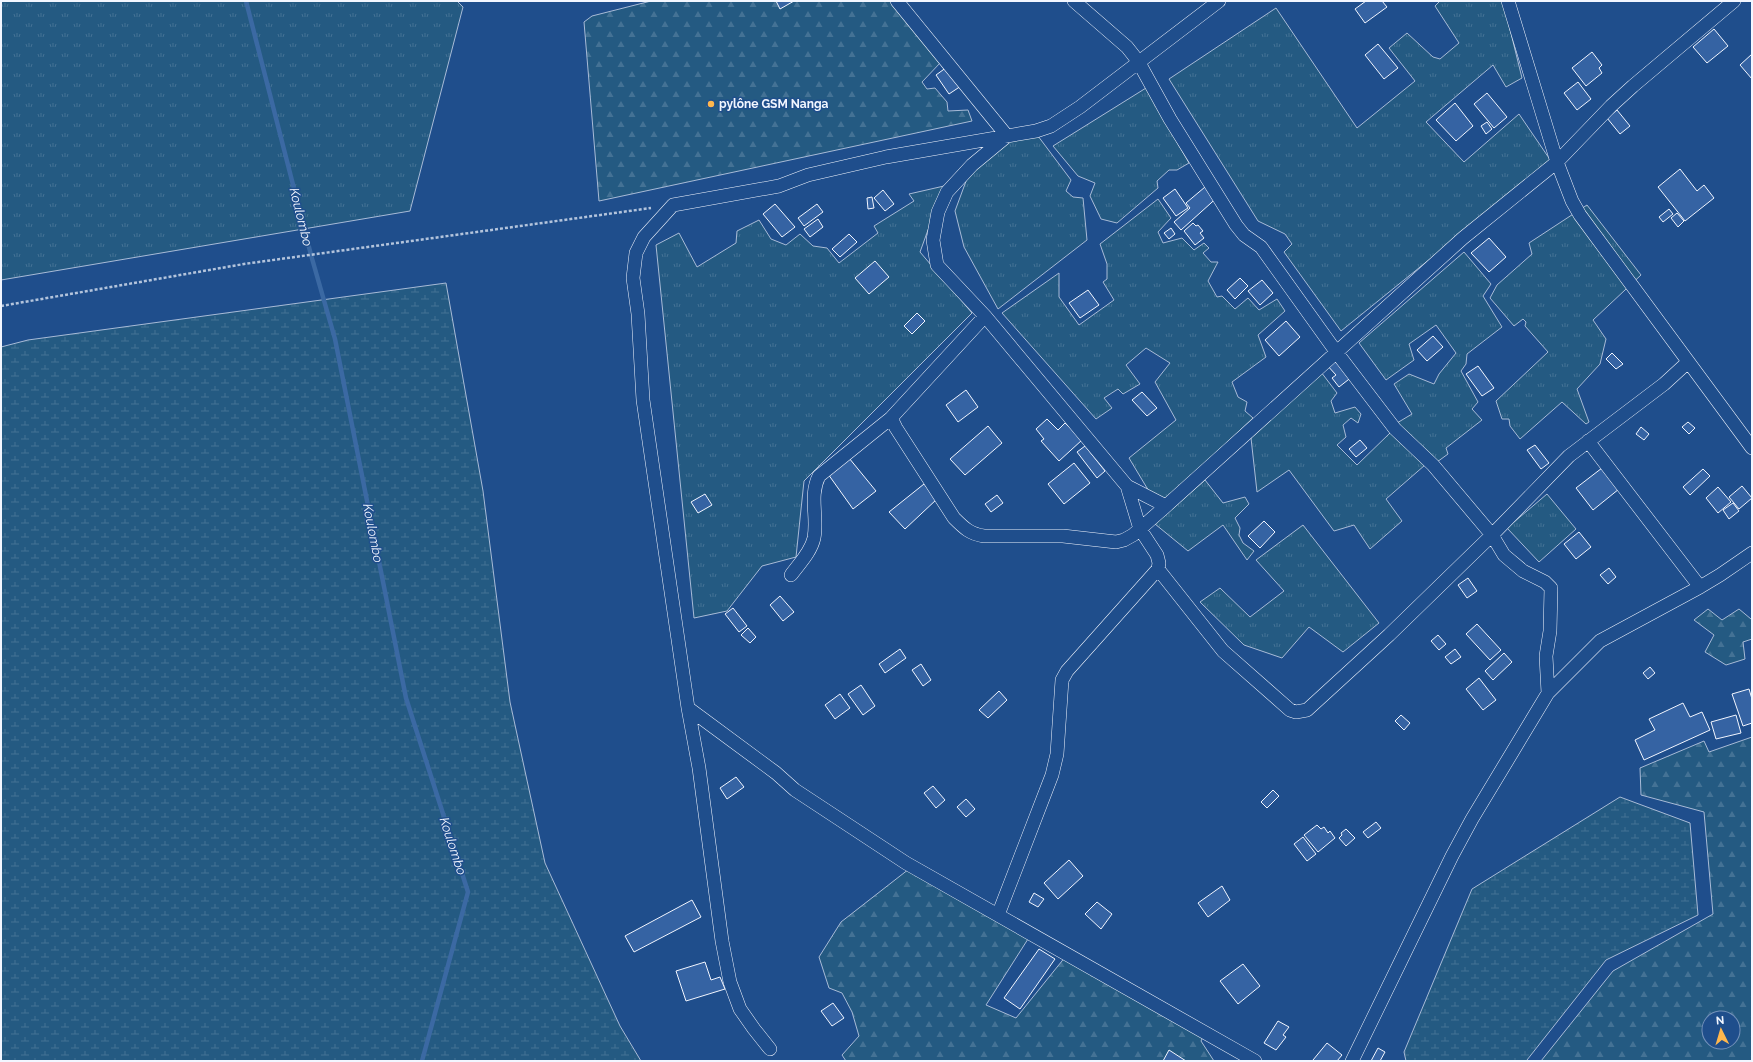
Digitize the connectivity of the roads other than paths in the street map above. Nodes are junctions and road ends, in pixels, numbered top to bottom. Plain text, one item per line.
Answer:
1 (896, 1) edge
2 (1074, 1) edge
3 (1219, 1) edge
4 (1508, 1) edge
5 (1734, 1) edge
6 (1138, 61) junction
7 (1007, 136) junction
8 (1557, 162) junction
9 (985, 316) junction
10 (1337, 353) junction
11 (1688, 362) junction
12 (891, 418) junction
13 (1588, 441) junction
14 (1752, 448) edge
15 (1127, 486) junction
16 (1166, 506) junction
17 (1140, 528) junction
18 (1492, 535) junction
19 (1752, 553) edge
20 (1158, 569) junction
21 (791, 575) dead end
22 (1700, 587) junction
23 (1548, 693) junction
24 (688, 708) junction
25 (998, 914) junction
26 (770, 1049) dead end
27 (1255, 1061) edge
28 (1352, 1061) edge

1 - 7 street
2 - 6 street
3 - 6 street
4 - 8 street
5 - 8 street
6 - 7 street
6 - 10 street
7 - 9 street
7 - 24 street
8 - 10 street
8 - 11 street
9 - 12 street
9 - 15 street
10 - 16 street
10 - 18 street
11 - 13 street
11 - 14 street
12 - 17 street
12 - 21 street
13 - 18 street
13 - 22 street
15 - 16 street
15 - 17 street
16 - 17 street
17 - 20 street
18 - 20 street
18 - 23 street
19 - 22 street
20 - 25 street
22 - 23 street
23 - 28 street
24 - 25 street
24 - 26 street
25 - 27 street

